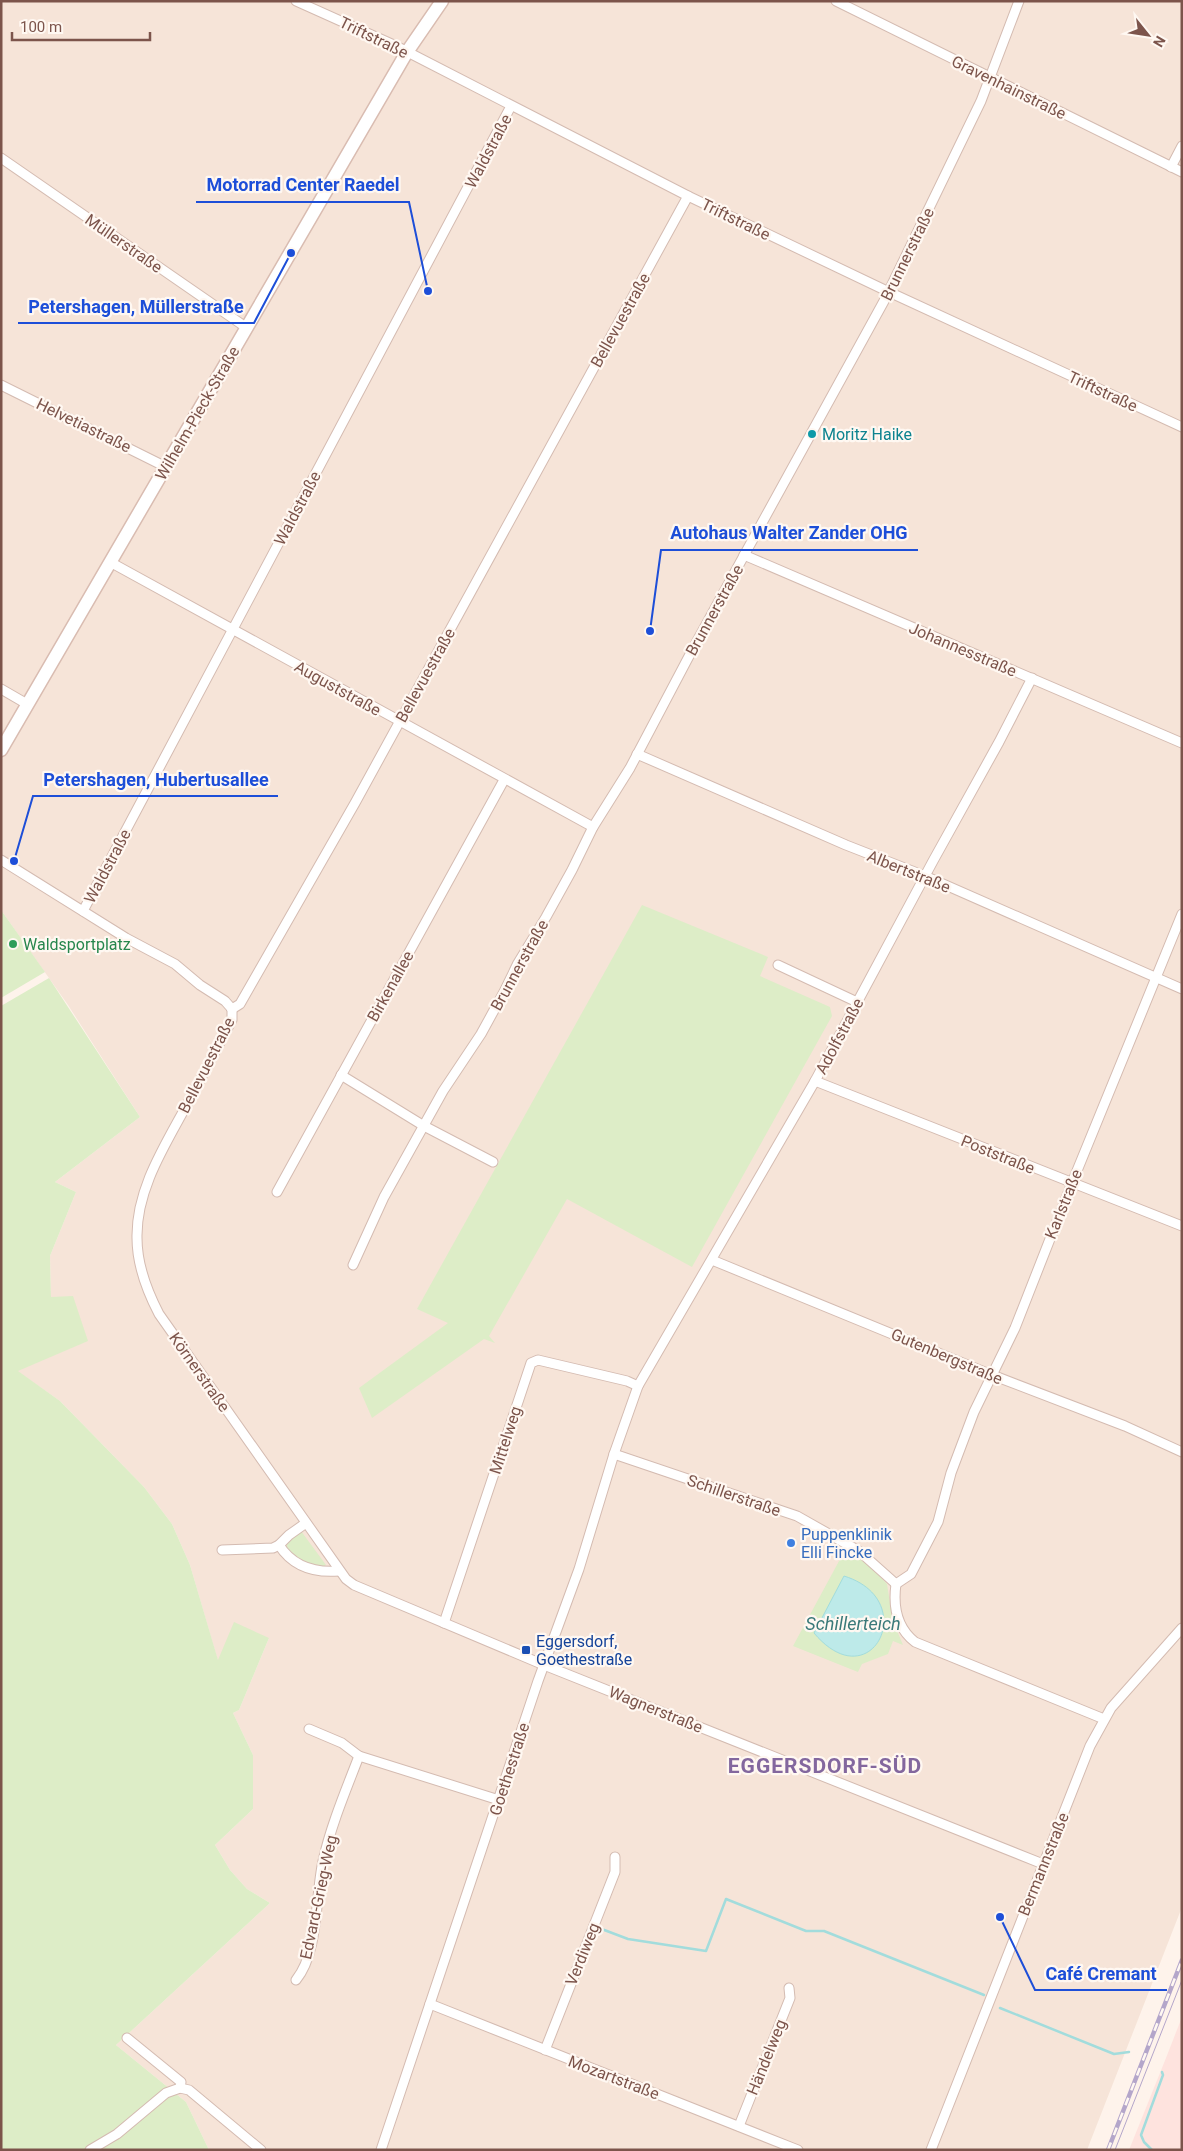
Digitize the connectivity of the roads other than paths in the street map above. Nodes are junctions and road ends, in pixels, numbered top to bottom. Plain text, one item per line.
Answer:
1 (296, 1) edge
2 (442, 1) edge
3 (836, 1) edge
4 (1019, 1) edge
5 (407, 52) junction
6 (991, 78) junction
7 (511, 106) junction
8 (1182, 146) edge
9 (1, 158) edge
10 (1171, 167) junction
11 (1182, 172) edge
12 (688, 196) junction
13 (889, 292) junction
14 (247, 328) junction
15 (1, 385) edge
16 (1182, 426) edge
17 (166, 467) junction
18 (744, 554) junction
19 (110, 562) junction
20 (232, 630) junction
21 (1032, 678) junction
22 (1, 689) edge
23 (27, 704) junction
24 (400, 721) junction
25 (1182, 743) edge
26 (1, 750) edge
27 (636, 754) junction
28 (504, 780) junction
29 (593, 827) junction
30 (1, 860) edge
31 (925, 876) junction
32 (83, 911) junction
33 (1182, 914) edge
34 (778, 965) dead end
35 (1155, 977) junction
36 (1182, 988) edge
37 (857, 1002) junction
38 (232, 1009) junction
39 (341, 1075) junction
40 (816, 1081) junction
41 (424, 1126) junction
42 (162, 1151) joint
43 (493, 1162) dead end
44 (1072, 1183) junction
45 (277, 1192) dead end
46 (1182, 1226) edge
47 (712, 1260) junction
48 (353, 1265) dead end
49 (992, 1375) junction
50 (638, 1387) junction
51 (1182, 1452) edge
52 (614, 1454) junction
53 (306, 1523) junction
54 (279, 1545) junction
55 (222, 1550) dead end
56 (339, 1571) junction
57 (896, 1584) junction
58 (444, 1623) junction
59 (1182, 1628) edge
60 (544, 1665) junction
61 (1104, 1719) junction
62 (309, 1729) dead end
63 (359, 1756) junction
64 (499, 1800) junction
65 (615, 1857) dead end
66 (1043, 1864) junction
67 (296, 1980) dead end
68 (789, 1988) dead end
69 (430, 2004) junction
70 (127, 2038) dead end
71 (545, 2050) junction
72 (180, 2088) junction
73 (739, 2126) junction
74 (90, 2150) edge
75 (261, 2150) edge
76 (382, 2150) edge
77 (798, 2150) edge
78 (931, 2150) edge

1 - 5 street, Triftstraße
2 - 5 street, Wilhelm-Pieck-Straße
3 - 6 street, Gravenhainstraße
4 - 6 street, Brunnerstraße
5 - 7 street, Triftstraße
5 - 14 street, Wilhelm-Pieck-Straße
6 - 10 street, Gravenhainstraße
6 - 13 street, Brunnerstraße
7 - 12 street, Triftstraße
7 - 20 street, Waldstraße
8 - 10 street
9 - 14 street, Müllerstraße
10 - 11 street, Gravenhainstraße
12 - 13 street, Triftstraße
12 - 24 street, Bellevuestraße
13 - 16 street, Triftstraße
13 - 18 street, Brunnerstraße
14 - 17 street, Wilhelm-Pieck-Straße
15 - 17 street, Helvetiastraße
17 - 19 street, Wilhelm-Pieck-Straße
18 - 21 street, Johannesstraße
18 - 27 street, Brunnerstraße
19 - 20 street, Auguststraße
19 - 23 street, Wilhelm-Pieck-Straße
20 - 24 street, Auguststraße
20 - 32 street, Waldstraße
21 - 25 street, Johannesstraße
21 - 31 street, Adolfstraße
22 - 23 street
23 - 26 street, Wilhelm-Pieck-Straße
24 - 28 street, Auguststraße
24 - 38 street, Bellevuestraße
27 - 29 street, Brunnerstraße
27 - 31 street, Albertstraße
28 - 29 street, Auguststraße
28 - 39 street, Birkenallee
29 - 41 street, Brunnerstraße
30 - 32 street
31 - 35 street, Albertstraße
31 - 37 street, Adolfstraße
32 - 38 street
33 - 35 street, Karlstraße
34 - 37 street
35 - 36 street, Albertstraße
35 - 44 street, Karlstraße
37 - 40 street, Adolfstraße
38 - 42 street, Bellevuestraße
39 - 41 street
39 - 45 street, Birkenallee
40 - 44 street, Poststraße
40 - 47 street, Adolfstraße
41 - 43 street
41 - 48 street, Brunnerstraße
42 - 53 street, Körnerstraße
44 - 46 street, Poststraße
44 - 49 street, Karlstraße
47 - 49 street, Gutenbergstraße
47 - 50 street, Adolfstraße
49 - 51 street, Gutenbergstraße
49 - 57 street, Karlstraße
50 - 52 street, Goethestraße
50 - 58 street, Mittelweg
52 - 57 street, Schillerstraße
52 - 60 street, Goethestraße
53 - 54 street
53 - 56 street, Körnerstraße
54 - 55 street
54 - 56 street
56 - 58 street, Wagnerstraße
57 - 61 street
58 - 60 street, Wagnerstraße
59 - 61 street, Bermannstraße
60 - 64 street, Goethestraße
60 - 66 street, Wagnerstraße
61 - 66 street, Bermannstraße
62 - 63 street
63 - 64 street
63 - 67 street, Edvard-Grieg-Weg
64 - 69 street, Goethestraße
65 - 71 street, Verdiweg
66 - 78 street, Bermannstraße
68 - 73 street, Händelweg
69 - 71 street, Mozartstraße
69 - 76 street, Goethestraße
70 - 72 street
71 - 73 street, Mozartstraße
72 - 74 street
72 - 75 street
73 - 77 street, Mozartstraße

